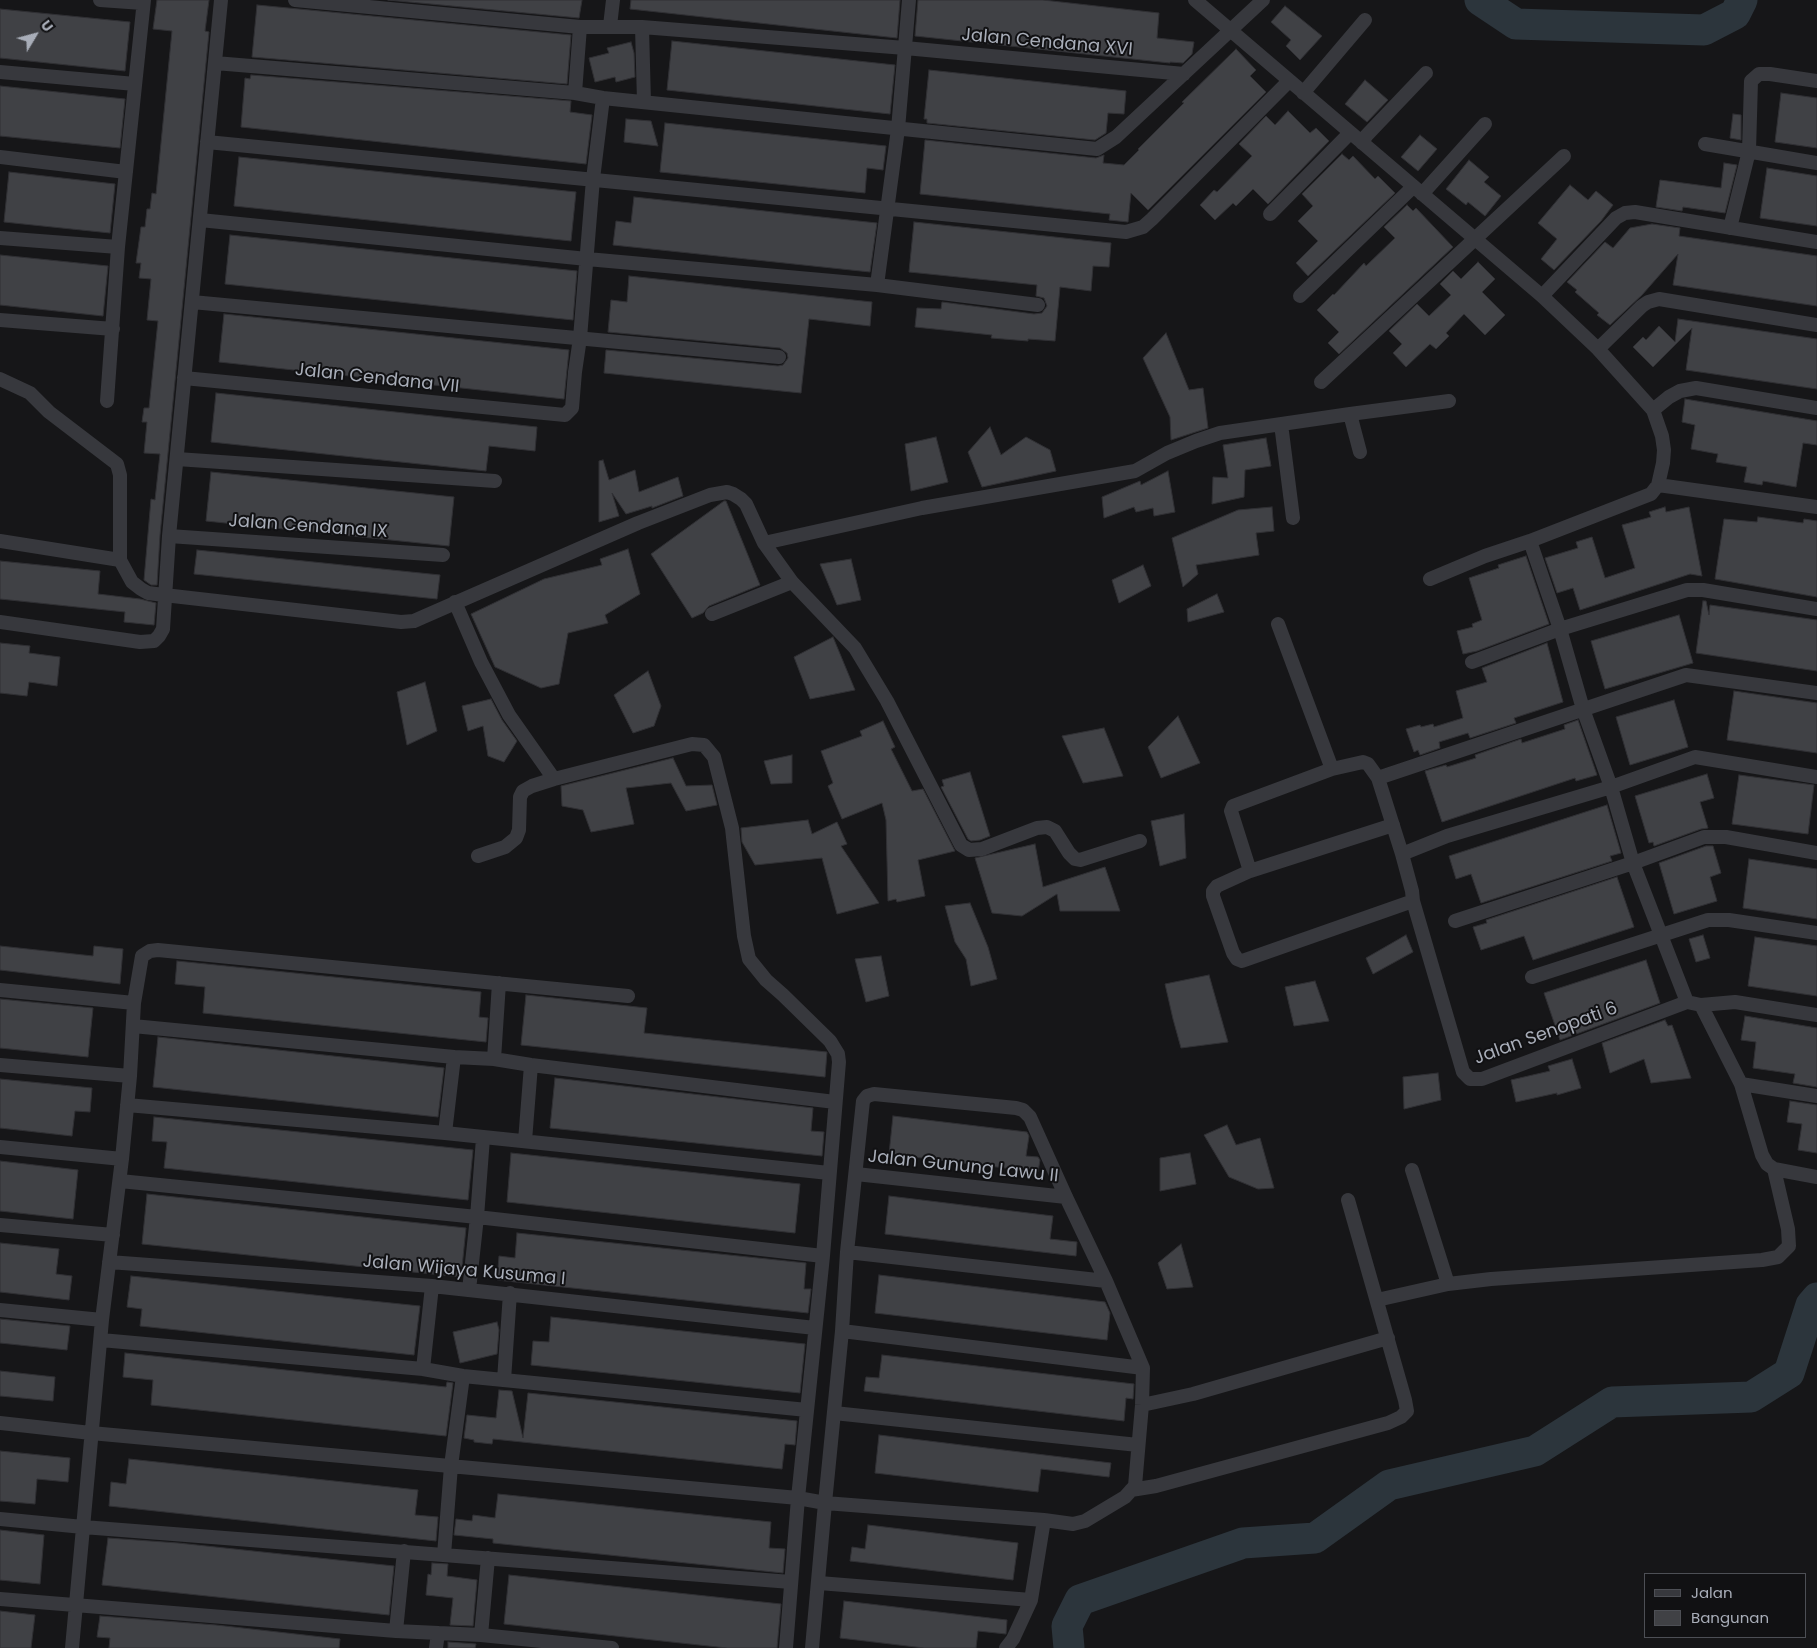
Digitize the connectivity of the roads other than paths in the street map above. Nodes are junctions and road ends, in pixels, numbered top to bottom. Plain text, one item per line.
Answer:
1 (100, 0) edge
2 (221, 0) edge
3 (295, 0) edge
4 (613, 0) edge
5 (909, 0) edge
6 (1195, 0) edge
7 (1263, 0) edge
8 (143, 2) edge
9 (1365, 20) dead end
10 (610, 26) junction
11 (580, 27) junction
12 (642, 27) junction
13 (1231, 31) junction
14 (906, 48) junction
15 (215, 63) junction
16 (0, 72) edge
17 (1426, 73) dead end
18 (1184, 74) junction
19 (1289, 80) junction
20 (1817, 82) edge
21 (135, 84) junction
22 (575, 93) junction
23 (1303, 93) junction
24 (603, 98) junction
25 (644, 102) junction
26 (1485, 124) dead end
27 (898, 129) junction
28 (1350, 133) junction
29 (207, 142) junction
30 (1362, 143) junction
31 (1705, 144) dead end
32 (1749, 151) junction
33 (1564, 156) dead end
34 (0, 157) edge
35 (1817, 163) edge
36 (126, 172) junction
37 (593, 179) junction
38 (1417, 190) junction
39 (888, 207) junction
40 (1270, 214) dead end
41 (200, 220) junction
42 (1730, 228) junction
43 (0, 238) edge
44 (1475, 240) junction
45 (1817, 242) edge
46 (118, 247) junction
47 (587, 260) junction
48 (877, 285) junction
49 (1300, 296) dead end
50 (1542, 296) junction
51 (192, 302) junction
52 (1038, 305) dead end
53 (0, 320) edge
54 (1817, 324) edge
55 (113, 330) junction
56 (580, 338) junction
57 (1598, 349) junction
58 (779, 357) dead end
59 (184, 378) junction
60 (0, 379) edge
61 (1321, 382) dead end
62 (107, 400) dead end
63 (1449, 401) dead end
64 (1817, 408) edge
65 (1653, 410) junction
66 (1350, 414) junction
67 (1281, 424) junction
68 (1360, 452) dead end
69 (177, 459) junction
70 (494, 481) dead end
71 (1658, 485) junction
72 (1817, 506) edge
73 (1293, 518) dead end
74 (169, 536) junction
75 (0, 541) edge
76 (1530, 541) junction
77 (764, 543) junction
78 (443, 555) dead end
79 (120, 560) junction
80 (1430, 579) dead end
81 (792, 582) junction
82 (164, 595) junction
83 (455, 602) junction
84 (1817, 609) edge
85 (712, 614) dead end
86 (0, 622) edge
87 (1278, 624) dead end
88 (1560, 629) junction
89 (1472, 662) dead end
90 (1817, 693) edge
91 (1583, 709) junction
92 (1332, 769) junction
93 (1817, 777) edge
94 (1378, 778) junction
95 (554, 779) junction
96 (1611, 787) junction
97 (1393, 825) junction
98 (1140, 841) dead end
99 (1817, 852) edge
100 (1402, 854) junction
101 (478, 856) dead end
102 (1633, 863) junction
103 (1250, 871) junction
104 (1413, 901) junction
105 (1455, 921) dead end
106 (1817, 933) edge
107 (1661, 935) junction
108 (1532, 977) dead end
109 (499, 983) junction
110 (0, 990) edge
111 (628, 996) dead end
112 (134, 1003) junction
113 (1694, 1004) junction
114 (1817, 1015) edge
115 (133, 1026) junction
116 (454, 1056) junction
117 (494, 1059) junction
118 (0, 1065) edge
119 (531, 1065) junction
120 (130, 1076) junction
121 (1741, 1084) junction
122 (1817, 1096) edge
123 (836, 1102) junction
124 (127, 1105) junction
125 (445, 1133) junction
126 (483, 1138) junction
127 (525, 1141) junction
128 (0, 1147) edge
129 (122, 1159) junction
130 (1412, 1170) dead end
131 (1774, 1170) junction
132 (829, 1173) junction
133 (856, 1174) junction
134 (1817, 1177) edge
135 (120, 1181) junction
136 (1066, 1197) junction
137 (1348, 1200) dead end
138 (477, 1217) junction
139 (0, 1225) edge
140 (113, 1235) junction
141 (847, 1252) junction
142 (824, 1256) junction
143 (108, 1262) junction
144 (1106, 1281) junction
145 (1448, 1284) junction
146 (432, 1286) junction
147 (469, 1290) junction
148 (510, 1293) junction
149 (1377, 1300) junction
150 (0, 1310) edge
151 (102, 1320) junction
152 (815, 1328) junction
153 (842, 1331) junction
154 (1388, 1338) junction
155 (101, 1340) junction
156 (1143, 1368) junction
157 (423, 1369) junction
158 (463, 1376) junction
159 (504, 1380) junction
160 (1142, 1405) junction
161 (807, 1410) junction
162 (834, 1413) junction
163 (0, 1423) edge
164 (91, 1433) junction
165 (1138, 1446) junction
166 (451, 1466) junction
167 (1131, 1490) junction
168 (798, 1498) junction
169 (825, 1502) junction
170 (0, 1518) edge
171 (1044, 1520) junction
172 (83, 1527) junction
173 (404, 1552) junction
174 (444, 1556) junction
175 (488, 1558) junction
176 (791, 1582) junction
177 (819, 1583) junction
178 (0, 1599) edge
179 (1030, 1600) junction
180 (76, 1605) junction
181 (396, 1631) junction
182 (438, 1634) junction
183 (481, 1635) junction
184 (72, 1648) edge
185 (436, 1648) edge
186 (612, 1648) edge
187 (786, 1648) edge
188 (812, 1648) edge
189 (1006, 1648) edge

1 - 8 street
2 - 15 street
3 - 11 street, Jalan Cendana XVI
4 - 10 street
5 - 14 street
6 - 13 street
7 - 13 street
8 - 21 street
9 - 23 street
10 - 11 street, Jalan Cendana XVI
10 - 12 street, Jalan Cendana XVI
11 - 22 street
12 - 14 street, Jalan Cendana XVI
12 - 25 street
13 - 18 street
13 - 19 street
14 - 18 street, Jalan Cendana XVI
14 - 27 street
15 - 22 street
15 - 29 street
16 - 21 street
17 - 30 street
18 - 27 street
19 - 23 street
19 - 39 street
20 - 32 street
21 - 36 street
22 - 24 street
23 - 28 street
24 - 25 street
24 - 37 street
25 - 27 street
26 - 38 street
27 - 39 street
28 - 30 street
28 - 40 street
29 - 37 street
29 - 41 street
30 - 38 street
31 - 32 street
32 - 35 street
32 - 42 street
33 - 44 street
34 - 36 street
36 - 46 street
37 - 39 street
37 - 47 street
38 - 44 street
38 - 49 street
39 - 48 street
41 - 47 street
41 - 51 street
42 - 45 street
42 - 50 street
43 - 46 street
44 - 50 street
44 - 61 street
46 - 55 street
47 - 48 street
47 - 56 street
48 - 52 street
50 - 57 street
51 - 56 street
51 - 59 street
53 - 55 street
54 - 57 street
55 - 62 street
56 - 58 street
56 - 59 street, Jalan Cendana VII
57 - 65 street
59 - 69 street
60 - 79 street
63 - 66 street
64 - 65 street
65 - 71 street
66 - 67 street
66 - 68 street
67 - 73 street
67 - 77 street
69 - 70 street
69 - 74 street
71 - 72 street
71 - 76 street
74 - 78 street, Jalan Cendana IX
74 - 82 street
75 - 79 street
76 - 80 street
76 - 88 street
77 - 81 street
77 - 83 street
79 - 82 street
81 - 85 street
81 - 98 street
82 - 83 street
82 - 86 street
83 - 95 street
84 - 88 street
87 - 92 street
88 - 89 street
88 - 91 street
90 - 91 street
91 - 94 street
91 - 96 street
92 - 94 street
92 - 103 street
93 - 96 street
94 - 97 street, Jalan Senopati 6
95 - 101 street
95 - 123 street
96 - 100 street
96 - 102 street
97 - 100 street, Jalan Senopati 6
97 - 103 street
99 - 102 street
100 - 104 street, Jalan Senopati 6
102 - 105 street
102 - 107 street
103 - 104 street
104 - 113 street, Jalan Senopati 6
106 - 107 street
107 - 108 street
107 - 113 street
109 - 111 street
109 - 112 street
109 - 117 street
110 - 112 street
112 - 115 street
113 - 114 street, Jalan Senopati 6
113 - 121 street
115 - 116 street
115 - 120 street
116 - 117 street
116 - 125 street
117 - 119 street
118 - 120 street
119 - 123 street
119 - 127 street
120 - 124 street
121 - 122 street
121 - 131 street
123 - 132 street
124 - 125 street
124 - 129 street
125 - 126 street
126 - 127 street
126 - 138 street
127 - 132 street
128 - 129 street
129 - 135 street
130 - 145 street
131 - 134 street
131 - 145 street
132 - 142 street
133 - 136 street, Jalan Gunung Lawu II
133 - 136 street
133 - 141 street
135 - 138 street
135 - 140 street
136 - 144 street
137 - 149 street
138 - 142 street
138 - 147 street
139 - 140 street
140 - 143 street
141 - 144 street
141 - 153 street
142 - 152 street
143 - 146 street, Jalan Wijaya Kusuma I
143 - 151 street
144 - 156 street
145 - 149 street
146 - 147 street, Jalan Wijaya Kusuma I
146 - 157 street
147 - 148 street, Jalan Wijaya Kusuma I
148 - 152 street, Jalan Wijaya Kusuma I
148 - 159 street
149 - 154 street
150 - 151 street
151 - 155 street
152 - 161 street
153 - 156 street
153 - 162 street
154 - 160 street
154 - 167 street
155 - 157 street
155 - 164 street
156 - 160 street
157 - 158 street
158 - 159 street
158 - 166 street
159 - 161 street
160 - 165 street
161 - 168 street
162 - 165 street
162 - 169 street
163 - 164 street
164 - 166 street
164 - 172 street
165 - 167 street
166 - 168 street
166 - 174 street
167 - 171 street
168 - 169 street
168 - 176 street
169 - 171 street
169 - 177 street
170 - 172 street
171 - 179 street
172 - 173 street
172 - 180 street
173 - 174 street
173 - 181 street
174 - 175 street
175 - 176 street
175 - 183 street
176 - 187 street
177 - 179 street
177 - 188 street
178 - 180 street
179 - 189 street
180 - 181 street
180 - 184 street
181 - 182 street
182 - 183 street
182 - 185 street
183 - 186 street

